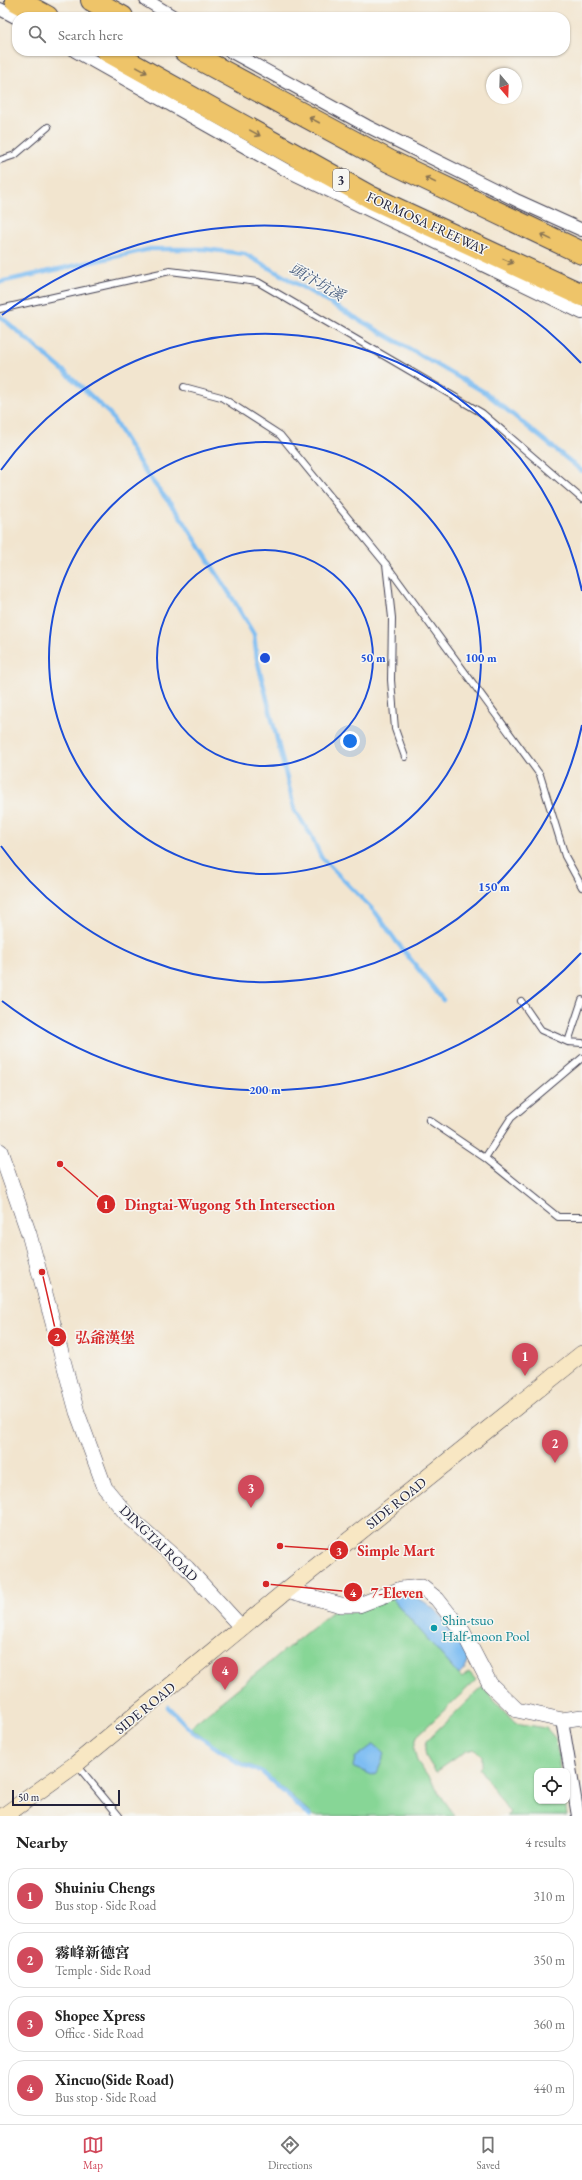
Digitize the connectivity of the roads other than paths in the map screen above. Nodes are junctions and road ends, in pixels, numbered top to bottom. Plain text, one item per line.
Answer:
1 (16, 0) edge
2 (92, 0) edge
3 (146, 0) edge
4 (0, 8) edge
5 (37, 12) edge
6 (113, 12) edge
7 (166, 12) edge
8 (12, 15) edge
9 (84, 56) edge
10 (117, 56) edge
11 (194, 56) edge
12 (239, 56) edge
13 (48, 127) dead end
14 (0, 160) edge
15 (582, 230) edge
16 (582, 253) edge
17 (582, 295) edge
18 (0, 309) edge
19 (582, 313) edge
20 (184, 387) dead end
21 (582, 499) edge
22 (385, 563) junction
23 (405, 757) dead end
24 (582, 887) edge
25 (582, 1000) edge
26 (521, 1001) dead end
27 (568, 1042) junction
28 (582, 1043) edge
29 (582, 1058) edge
30 (429, 1120) dead end
31 (0, 1150) edge
32 (485, 1158) junction
33 (582, 1217) edge
34 (582, 1354) edge
35 (287, 1590) junction
36 (242, 1628) junction
37 (582, 1717) edge
38 (562, 1720) junction
39 (76, 1764) junction
40 (4, 1816) edge
41 (119, 1816) edge
42 (578, 1816) edge

1 - 5 highway
2 - 6 highway
3 - 7 street
4 - 8 street
9 - 19 street
10 -> 17 highway, FORMOSA FREEWAY / 3
16 -> 11 highway
12 - 15 street
13 - 14 lane
18 - 21 lane
20 - 22 lane
22 - 23 lane
22 - 24 lane
25 - 27 lane
26 - 27 lane
27 - 28 lane
29 - 32 lane
30 - 32 lane
31 - 36 street, DINGTAI ROAD
32 - 33 lane
34 - 35 main road, SIDE ROAD
35 - 36 main road, SIDE ROAD
35 - 38 street
36 - 39 main road, SIDE ROAD
37 - 38 street
38 - 42 street
39 - 40 main road, SIDE ROAD
39 - 41 lane

